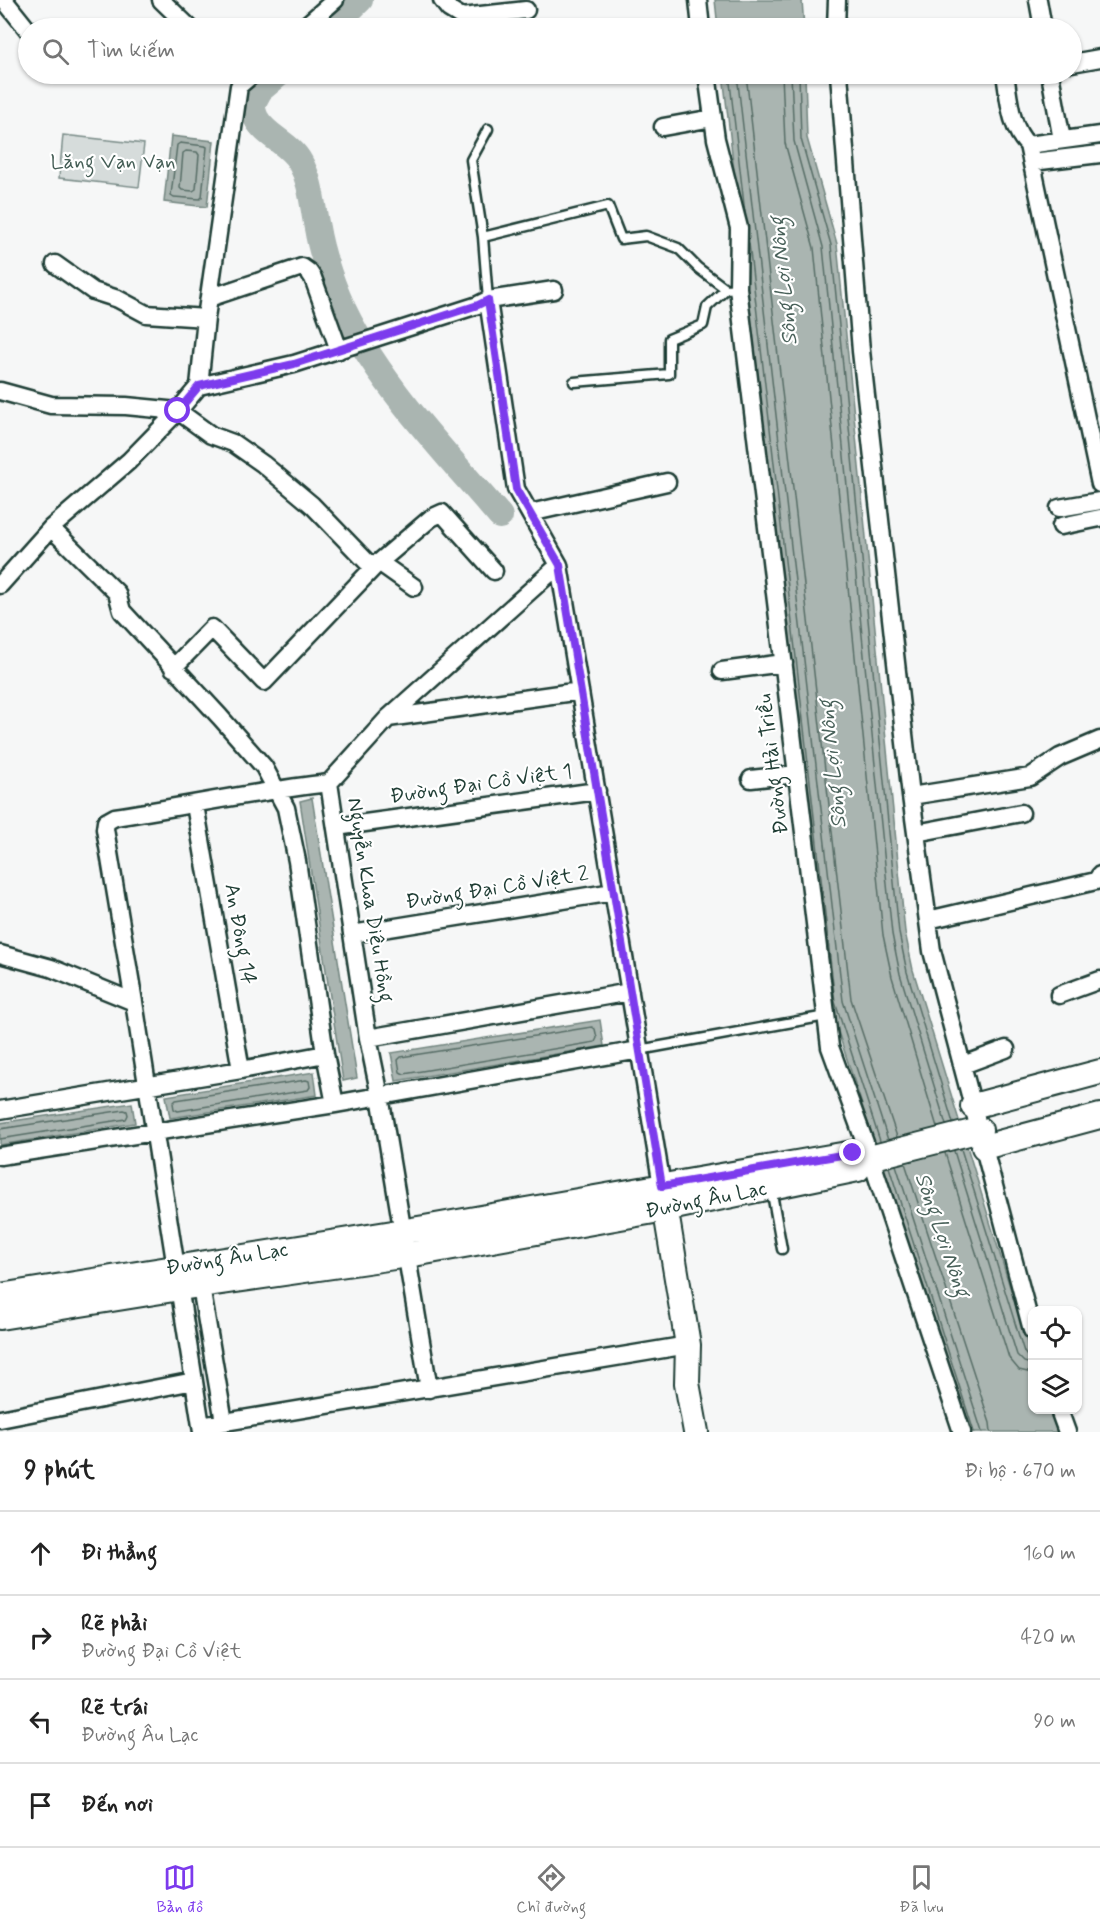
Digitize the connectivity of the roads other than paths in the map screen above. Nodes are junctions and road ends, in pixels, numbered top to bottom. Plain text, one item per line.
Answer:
1 (4, 0) edge
2 (161, 0) edge
3 (335, 0) edge
4 (442, 0) edge
5 (698, 0) edge
6 (837, 0) edge
7 (1038, 0) edge
8 (526, 10) dead end
9 (18, 18) edge
10 (180, 18) edge
11 (314, 18) edge
12 (700, 18) edge
13 (836, 18) edge
14 (1041, 18) edge
15 (1100, 58) edge
16 (1082, 61) edge
17 (234, 84) edge
18 (708, 84) edge
19 (840, 84) edge
20 (1007, 84) edge
21 (1052, 84) edge
22 (713, 118) junction
23 (663, 127) dead end
24 (488, 129) dead end
25 (1100, 135) edge
26 (1062, 140) junction
27 (1030, 154) junction
28 (1100, 154) edge
29 (483, 237) junction
30 (56, 264) dead end
31 (732, 289) junction
32 (554, 290) dead end
33 (209, 298) junction
34 (488, 300) junction
35 (206, 318) junction
36 (344, 348) junction
37 (574, 382) dead end
38 (199, 386) junction
39 (0, 391) edge
40 (178, 411) junction
41 (668, 482) dead end
42 (1100, 484) edge
43 (1100, 501) edge
44 (1059, 508) dead end
45 (530, 513) junction
46 (1100, 518) edge
47 (1061, 526) dead end
48 (51, 528) junction
49 (377, 564) junction
50 (560, 565) junction
51 (494, 571) dead end
52 (0, 585) edge
53 (414, 586) dead end
54 (784, 663) junction
55 (173, 668) junction
56 (722, 671) dead end
57 (580, 692) junction
58 (388, 717) junction
59 (1100, 740) edge
60 (797, 774) junction
61 (752, 779) dead end
62 (329, 783) junction
63 (277, 789) junction
64 (597, 791) junction
65 (911, 796) junction
66 (195, 805) junction
67 (1021, 813) dead end
68 (336, 827) junction
69 (916, 833) junction
70 (1100, 875) edge
71 (613, 892) junction
72 (928, 920) junction
73 (352, 934) junction
74 (0, 954) edge
75 (1100, 980) edge
76 (630, 992) junction
77 (1059, 995) dead end
78 (134, 1002) junction
79 (826, 1016) junction
80 (368, 1038) junction
81 (1006, 1049) dead end
82 (639, 1050) junction
83 (325, 1054) junction
84 (963, 1065) junction
85 (241, 1070) junction
86 (1100, 1072) edge
87 (148, 1086) junction
88 (380, 1096) junction
89 (335, 1104) junction
90 (973, 1106) junction
91 (0, 1110) edge
92 (1100, 1116) edge
93 (155, 1132) junction
94 (976, 1137) junction
95 (0, 1156) edge
96 (872, 1158) junction
97 (771, 1187) junction
98 (664, 1198) junction
99 (401, 1231) junction
100 (782, 1249) dead end
101 (408, 1255) junction
102 (188, 1276) junction
103 (0, 1296) edge
104 (1028, 1315) edge
105 (0, 1317) edge
106 (688, 1345) junction
107 (194, 1381) junction
108 (429, 1389) junction
109 (1060, 1414) edge
110 (0, 1419) edge
111 (224, 1422) junction
112 (201, 1429) edge
113 (696, 1432) edge
114 (711, 1432) edge
115 (962, 1432) edge
116 (1067, 1432) edge

1 - 9 street
2 - 10 street
3 - 11 street
4 - 8 street
5 - 12 street
6 - 13 street
7 - 14 street
15 - 16 street
17 - 33 street
18 - 22 street, Đường Hải Triều
19 - 65 street
20 - 27 street
21 - 26 street
22 - 23 street
22 - 31 street, Đường Hải Triều
24 - 29 lane
25 - 26 street
26 - 27 street
27 - 28 street
27 - 42 street
29 - 31 lane
29 - 34 lane
30 - 35 street
31 - 37 lane
31 - 54 street, Đường Hải Triều
32 - 34 street
33 - 35 street
33 - 36 street
34 - 36 street
34 - 45 street
35 - 38 street
36 - 38 street
38 - 40 street
39 - 40 street
40 - 48 street
40 - 49 street
41 - 45 street
43 - 44 street
45 - 50 street
46 - 47 street
48 - 52 street
48 - 55 street
49 - 51 street
49 - 53 street
49 - 55 street
50 - 57 street
50 - 58 street, Nguyễn Khoa Diệu Hồng
54 - 56 street
54 - 60 street, Đường Hải Triều
55 - 63 street
57 - 58 street
57 - 64 street
58 - 62 street, Nguyễn Khoa Diệu Hồng
59 - 65 street
60 - 61 street
60 - 79 street, Đường Hải Triều
62 - 63 street
62 - 68 street, Nguyễn Khoa Diệu Hồng
63 - 66 street
63 - 83 street
64 - 68 street, Đường Đại Cồ Việt 1
64 - 71 street
65 - 69 street
66 - 78 street
66 - 85 street, An Đông 14
67 - 69 street
68 - 73 street, Nguyễn Khoa Diệu Hồng
69 - 72 street
70 - 72 street
71 - 73 street, Đường Đại Cồ Việt 2
71 - 76 street
72 - 84 street
73 - 80 street, Nguyễn Khoa Diệu Hồng
74 - 78 street
75 - 77 street
76 - 80 street
76 - 82 street
78 - 87 street
79 - 82 lane
79 - 96 street, Đường Hải Triều
80 - 88 street, Nguyễn Khoa Diệu Hồng
81 - 84 street
82 - 88 street
82 - 98 street
83 - 85 street
83 - 89 street
84 - 90 street
85 - 87 street
86 - 90 street
87 - 91 street
87 - 93 street
88 - 89 street
88 - 99 street, Nguyễn Khoa Diệu Hồng
89 - 93 street
90 - 94 street
92 - 94 street
93 - 95 street
93 - 102 street
94 - 96 street
94 - 104 street
96 - 97 street, Đường Âu Lạc
96 - 98 street, Đường Âu Lạc
96 - 115 street, Đường Hải Triều
97 - 98 street, Đường Âu Lạc
97 - 100 lane
98 - 99 street, Đường Âu Lạc
98 - 101 street, Đường Âu Lạc
98 - 106 street
99 - 101 street, Nguyễn Khoa Diệu Hồng
99 - 102 street, Đường Âu Lạc
101 - 102 street, Đường Âu Lạc
101 - 108 street, Nguyễn Khoa Diệu Hồng
102 - 103 street, Đường Âu Lạc
102 - 105 street, Đường Âu Lạc
102 - 107 street
102 - 111 street
106 - 108 street
106 - 113 street
106 - 114 street
107 - 110 street
107 - 112 street
108 - 111 street
109 - 116 street
111 - 112 street

